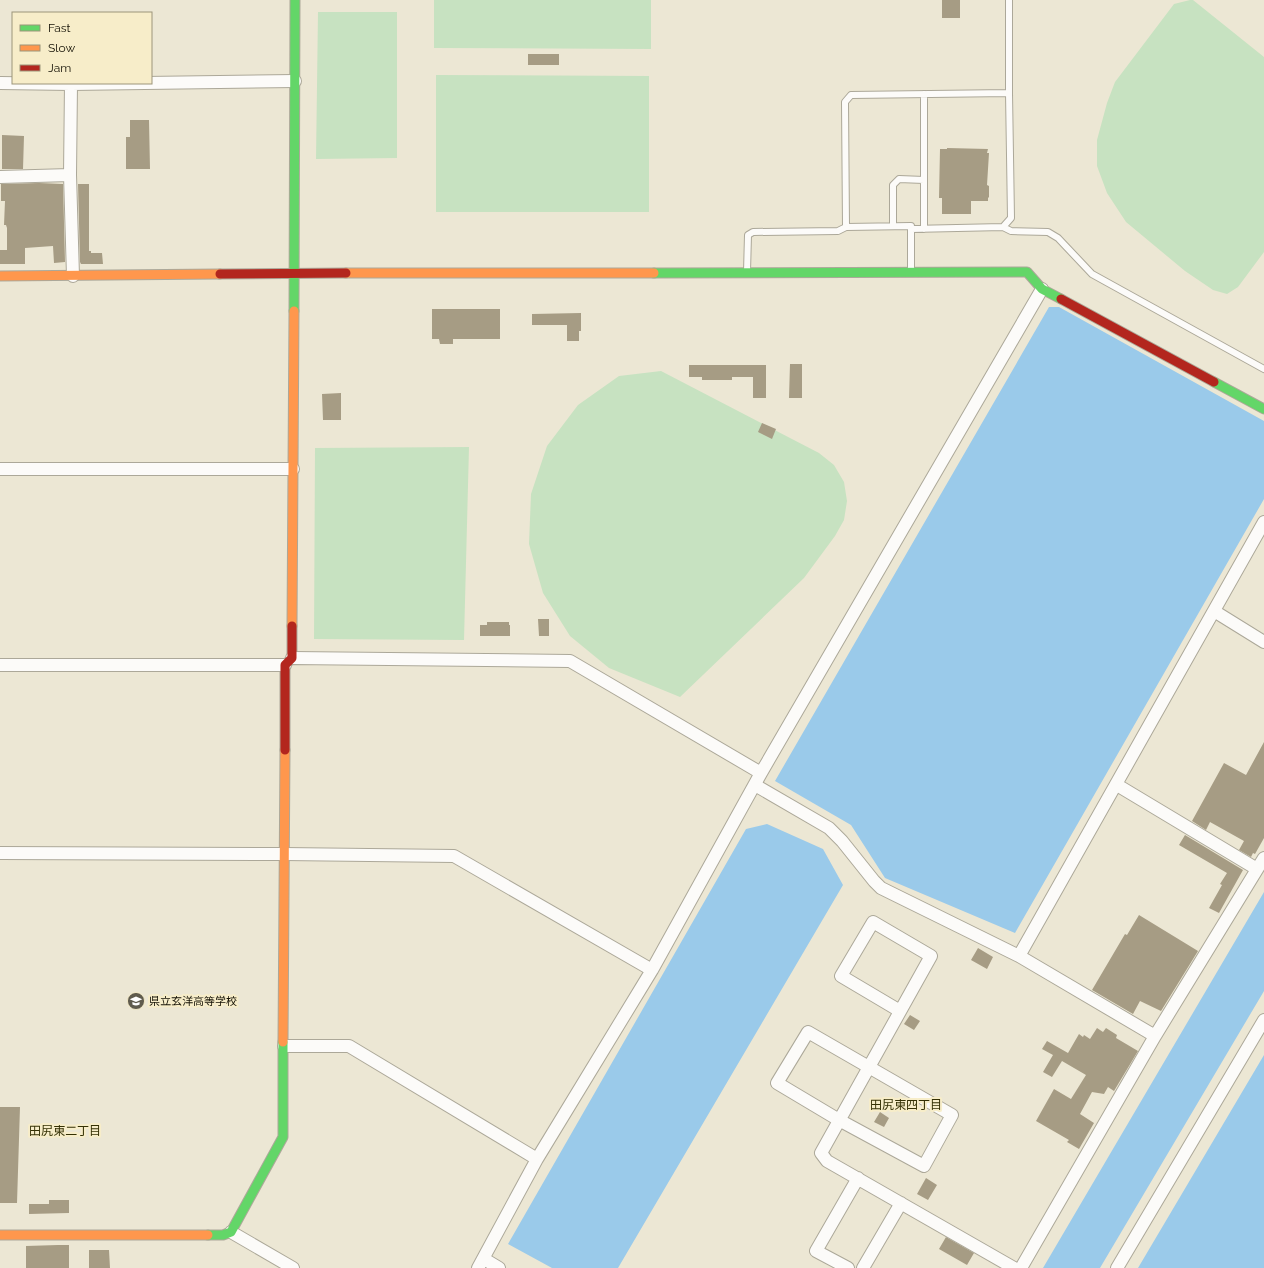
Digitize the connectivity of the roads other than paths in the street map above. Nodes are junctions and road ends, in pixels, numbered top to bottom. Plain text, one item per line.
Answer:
1 (295, 0) edge
2 (1009, 0) edge
3 (295, 81) junction
4 (0, 83) edge
5 (12, 83) edge
6 (152, 83) edge
7 (71, 84) edge
8 (1009, 93) junction
9 (924, 94) junction
10 (70, 175) junction
11 (0, 176) edge
12 (924, 180) junction
13 (893, 226) junction
14 (846, 227) junction
15 (1003, 227) junction
16 (911, 229) junction
17 (924, 229) junction
18 (747, 272) junction
19 (911, 272) junction
20 (294, 273) junction
21 (0, 276) edge
22 (73, 276) junction
23 (1042, 288) junction
24 (1264, 370) edge
25 (1264, 409) edge
26 (0, 469) edge
27 (292, 469) junction
28 (1264, 522) edge
29 (1214, 611) junction
30 (1264, 642) edge
31 (288, 661) junction
32 (0, 665) edge
33 (761, 773) junction
34 (755, 785) junction
35 (1117, 785) junction
36 (0, 853) edge
37 (284, 854) junction
38 (1264, 858) edge
39 (1257, 870) junction
40 (1019, 956) junction
41 (652, 970) junction
42 (900, 1011) junction
43 (1264, 1020) edge
44 (1155, 1036) junction
45 (284, 1046) junction
46 (869, 1067) junction
47 (840, 1120) junction
48 (537, 1159) junction
49 (858, 1178) junction
50 (901, 1203) junction
51 (231, 1232) junction
52 (0, 1235) edge
53 (481, 1263) edge
54 (293, 1268) edge
55 (499, 1268) edge
56 (848, 1268) edge
57 (863, 1268) edge
58 (1014, 1268) edge
59 (1021, 1268) edge
60 (1117, 1268) edge

1 - 3 street
2 - 8 lane
3 - 6 street
3 - 20 street
4 - 5 street
7 - 10 street
8 - 9 lane
8 - 15 lane
9 - 12 lane
9 - 14 lane
10 - 11 street
10 - 22 street
12 - 13 lane
12 - 17 lane
13 - 14 lane
13 - 16 lane
14 - 18 lane
15 - 17 lane
15 - 24 lane
16 - 17 lane
16 - 19 lane
18 - 19 street
18 - 20 street
19 - 23 street
20 - 22 street
20 - 27 street
21 - 22 street
23 - 25 street
23 - 33 street
26 - 27 street
27 - 31 street
28 - 29 street
29 - 30 street
29 - 35 street
31 - 32 street
31 - 33 street
31 - 37 street
33 - 34 street
34 - 40 street
34 - 41 street
35 - 39 street
35 - 40 street
36 - 37 street
37 - 41 street
37 - 45 street
38 - 39 street
39 - 44 street
40 - 44 street
41 - 48 street
42 - 42 street
42 - 46 street
43 - 60 street
44 - 59 street
45 - 48 street
45 - 51 street
46 - 47 street
46 - 47 street
46 - 47 street
47 - 49 street
48 - 53 street
49 - 50 street
49 - 56 street
50 - 57 street
50 - 58 street
51 - 52 street
51 - 54 street
53 - 55 street

